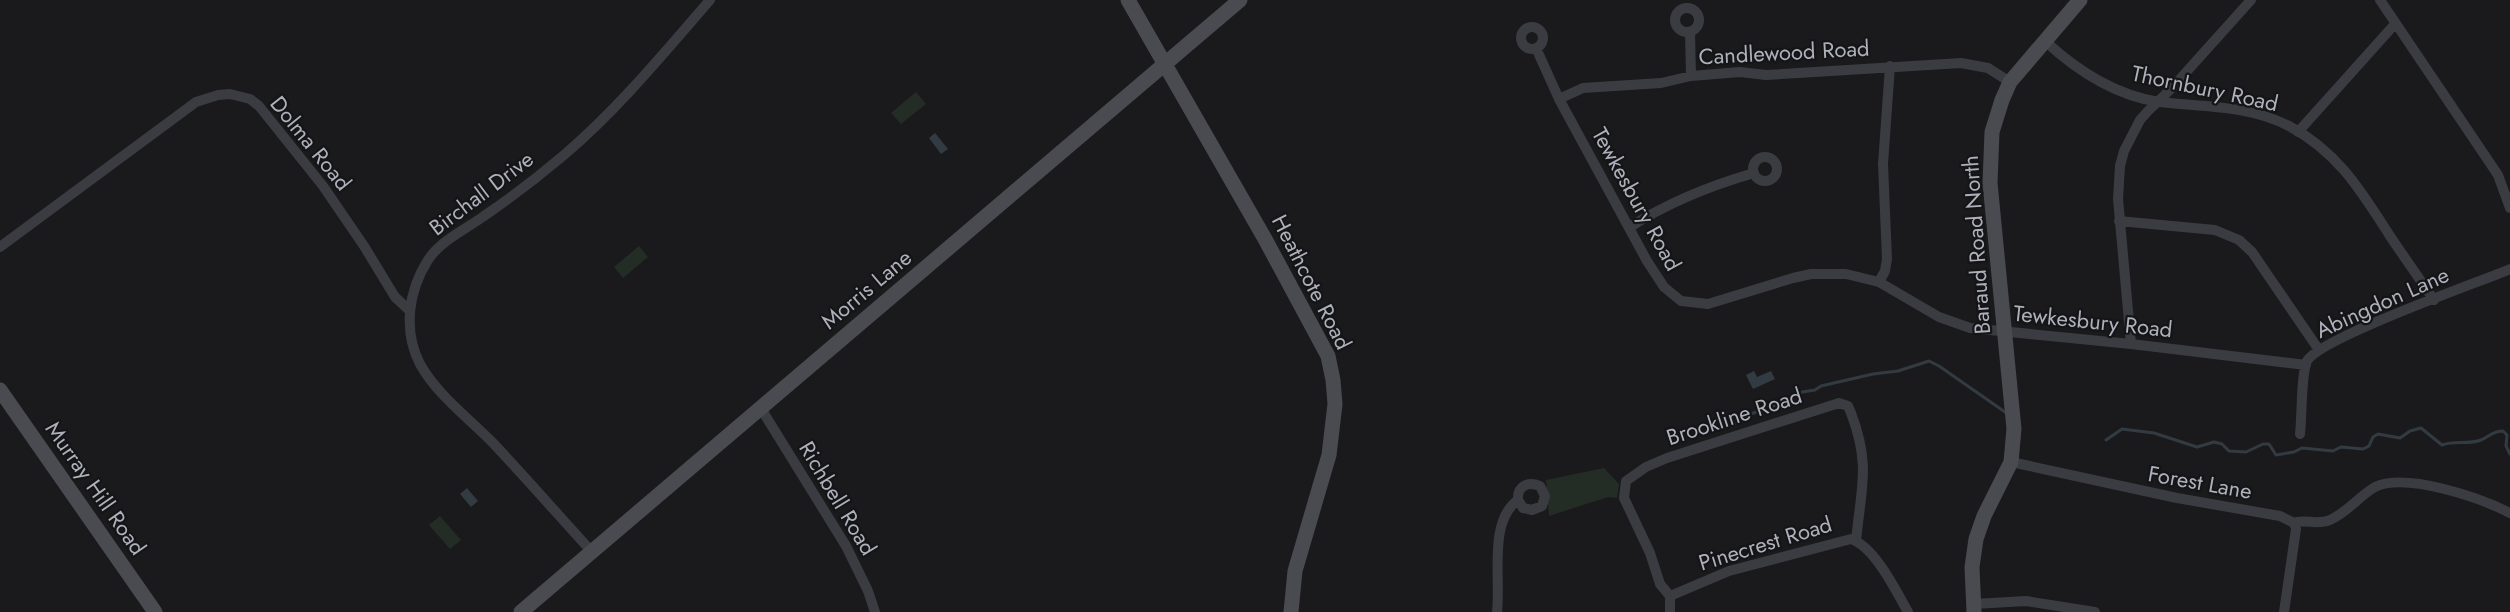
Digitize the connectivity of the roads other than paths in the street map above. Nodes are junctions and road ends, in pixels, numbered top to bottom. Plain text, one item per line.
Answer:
1 (710, 0) edge
2 (1128, 0) edge
3 (1240, 0) edge
4 (2080, 0) edge
5 (2251, 0) edge
6 (2380, 0) edge
7 (2396, 24) junction
8 (1690, 32) dead end
9 (2044, 40) junction
10 (1536, 48) dead end
11 (1165, 64) junction
12 (1890, 66) junction
13 (1691, 76) junction
14 (2010, 82) junction
15 (1559, 99) junction
16 (2158, 101) junction
17 (2298, 132) junction
18 (1754, 173) dead end
19 (2510, 208) edge
20 (2119, 221) junction
21 (1630, 227) junction
22 (0, 247) edge
23 (2510, 269) edge
24 (1879, 282) junction
25 (2434, 300) junction
26 (409, 310) junction
27 (2005, 330) junction
28 (2131, 344) junction
29 (2319, 350) junction
30 (2306, 365) junction
31 (0, 390) edge
32 (760, 407) junction
33 (2300, 434) dead end
34 (2011, 462) junction
35 (1518, 500) dead end
36 (2510, 513) edge
37 (2294, 523) junction
38 (1857, 541) junction
39 (592, 552) junction
40 (1670, 596) junction
41 (1974, 608) edge
42 (155, 612) edge
43 (521, 612) edge
44 (875, 612) edge
45 (1291, 612) edge
46 (1497, 612) edge
47 (1670, 612) edge
48 (1908, 612) edge
49 (2095, 612) edge
50 (2284, 612) edge

1 - 26 street, Birchall Drive
2 - 11 street, Heathcote Road
3 - 11 street, Morris Lane
4 - 9 street, Baraud Road North
5 - 16 street
6 - 7 street
7 - 17 street
7 - 19 street
8 - 13 street
9 - 14 street, Baraud Road North
9 - 16 street, Thornbury Road
10 - 15 street, Tewkesbury Road
11 - 32 street, Morris Lane
11 - 45 street, Heathcote Road
12 - 13 street, Candlewood Road
12 - 14 street, Candlewood Road
12 - 24 street
13 - 15 street, Candlewood Road
14 - 27 street, Baraud Road North
15 - 21 street, Tewkesbury Road
16 - 17 street, Thornbury Road
16 - 20 street
17 - 25 street, Thornbury Road
18 - 21 street
20 - 28 street
20 - 29 street
21 - 24 street, Tewkesbury Road
22 - 26 street, Dolma Road
23 - 25 street, Abingdon Lane
24 - 27 street, Tewkesbury Road
25 - 29 street, Abingdon Lane
26 - 39 street, Birchall Drive
27 - 28 street, Tewkesbury Road
27 - 34 street, Baraud Road North
28 - 30 street, Tewkesbury Road
29 - 30 street, Abingdon Lane
30 - 33 street, Abingdon Lane
31 - 42 street, Murray Hill Road
32 - 39 street, Morris Lane
32 - 44 street, Richbell Road
34 - 37 street, Forest Lane
34 - 41 street, Baraud Road North
35 - 46 street
36 - 37 street
37 - 50 street
38 - 40 street, Pinecrest Road
38 - 40 street, Brookline Road
38 - 48 street, Pinecrest Road
39 - 43 street, Morris Lane
40 - 47 street
41 - 49 street

